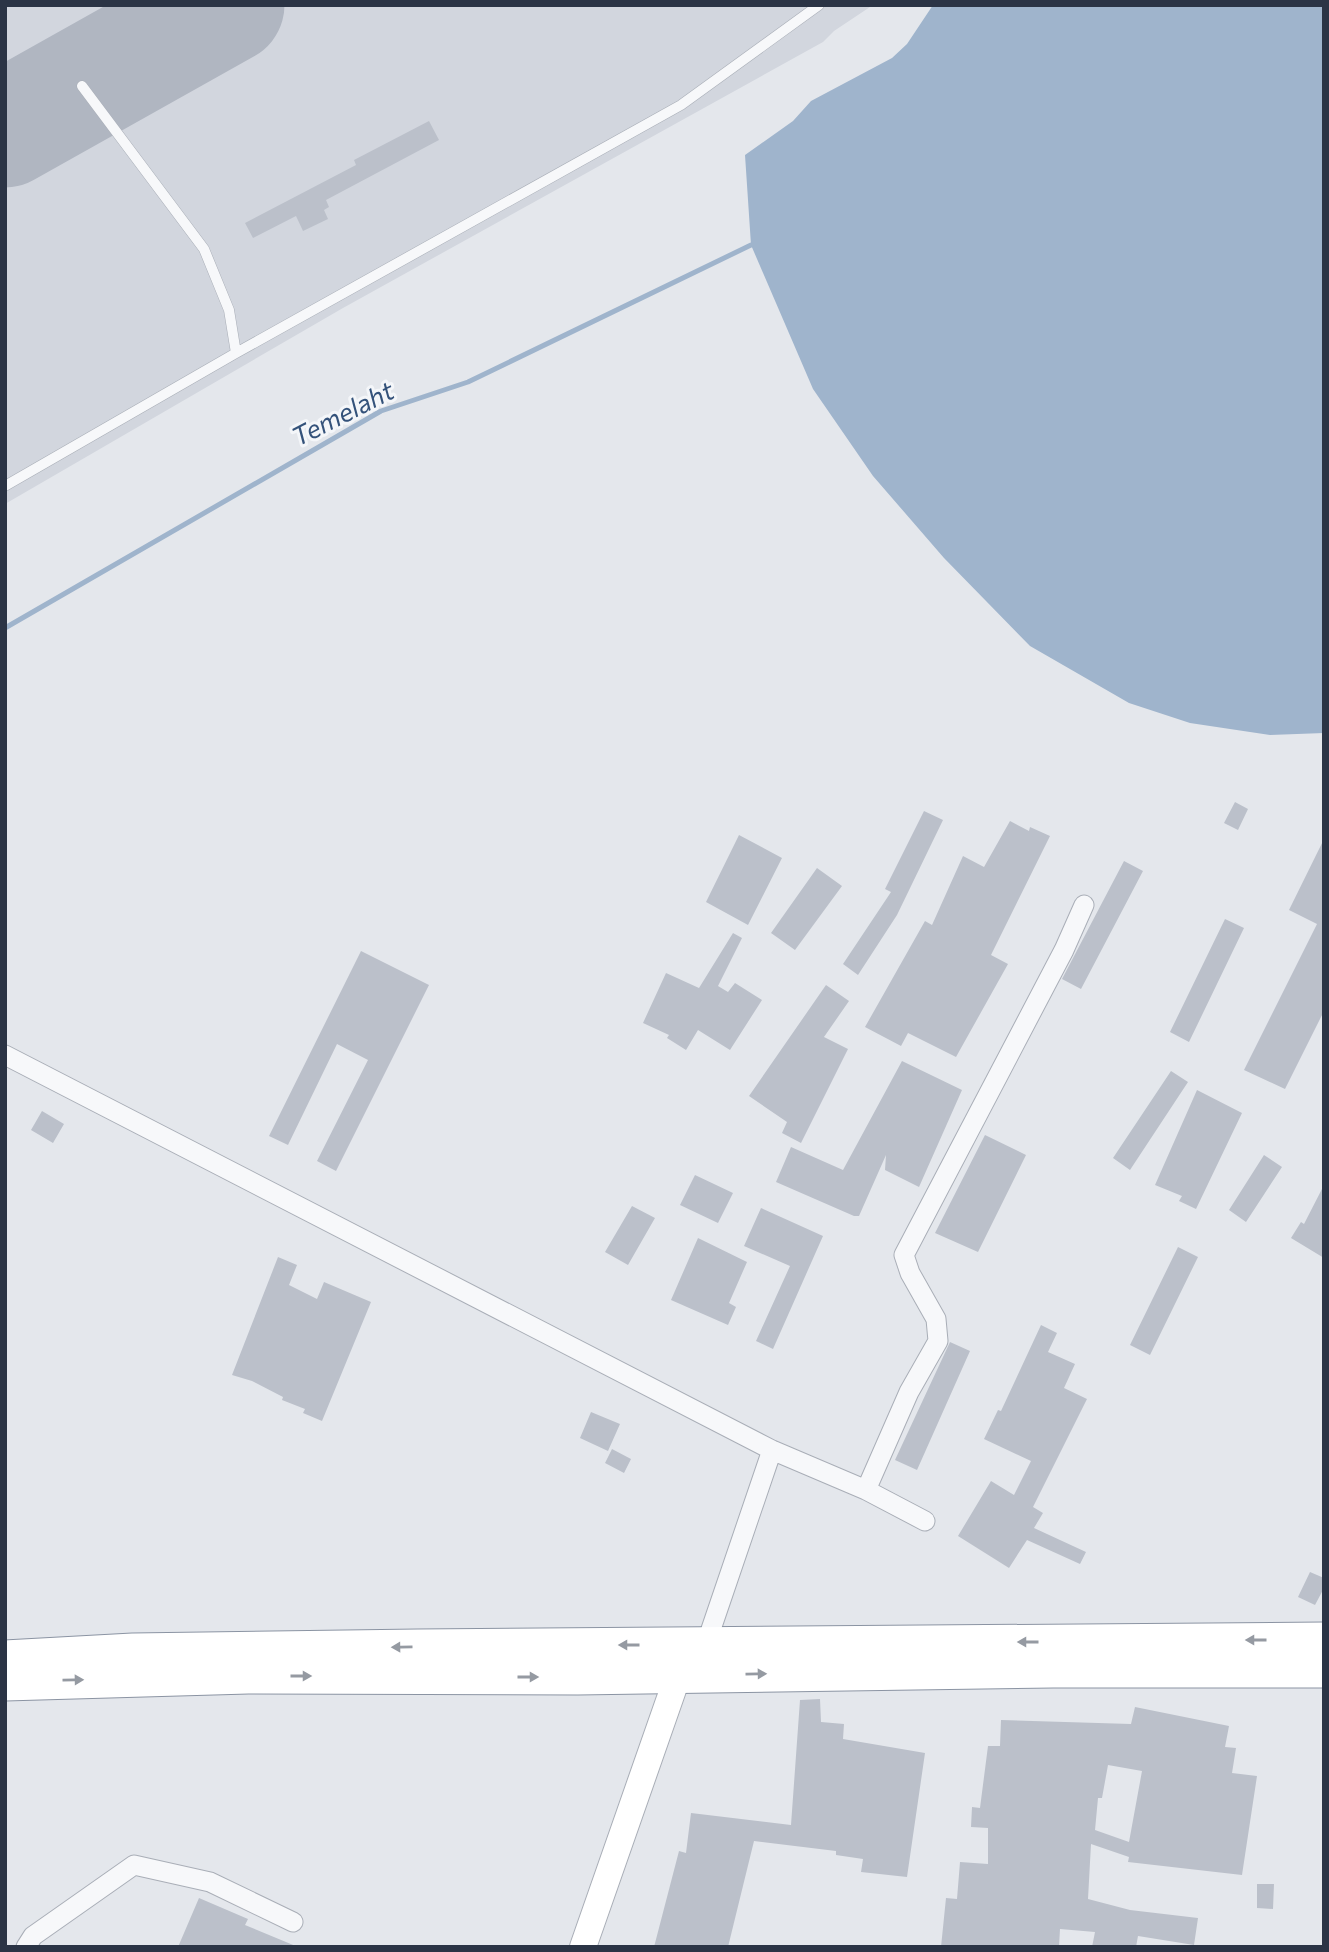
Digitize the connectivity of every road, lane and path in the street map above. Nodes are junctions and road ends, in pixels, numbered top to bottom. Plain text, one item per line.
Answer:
1 (819, 5) edge
2 (82, 86) dead end
3 (236, 353) junction
4 (5, 486) edge
5 (1084, 905) dead end
6 (5, 1055) edge
7 (772, 1450) junction
8 (866, 1490) junction
9 (925, 1521) dead end
10 (1324, 1640) edge
11 (698, 1644) junction
12 (5, 1658) edge
13 (1324, 1670) edge
14 (676, 1675) junction
15 (5, 1684) edge
16 (293, 1922) dead end
17 (26, 1947) edge
18 (583, 1947) edge

1 - 3 lane
2 - 3 lane
3 - 4 lane
5 - 8 street
6 - 7 street
7 - 8 street
7 - 11 street
8 - 9 street
10 -> 11 highway
11 -> 12 highway
11 - 14 main road
14 -> 13 highway
15 -> 14 highway
14 - 18 main road
16 - 17 street

